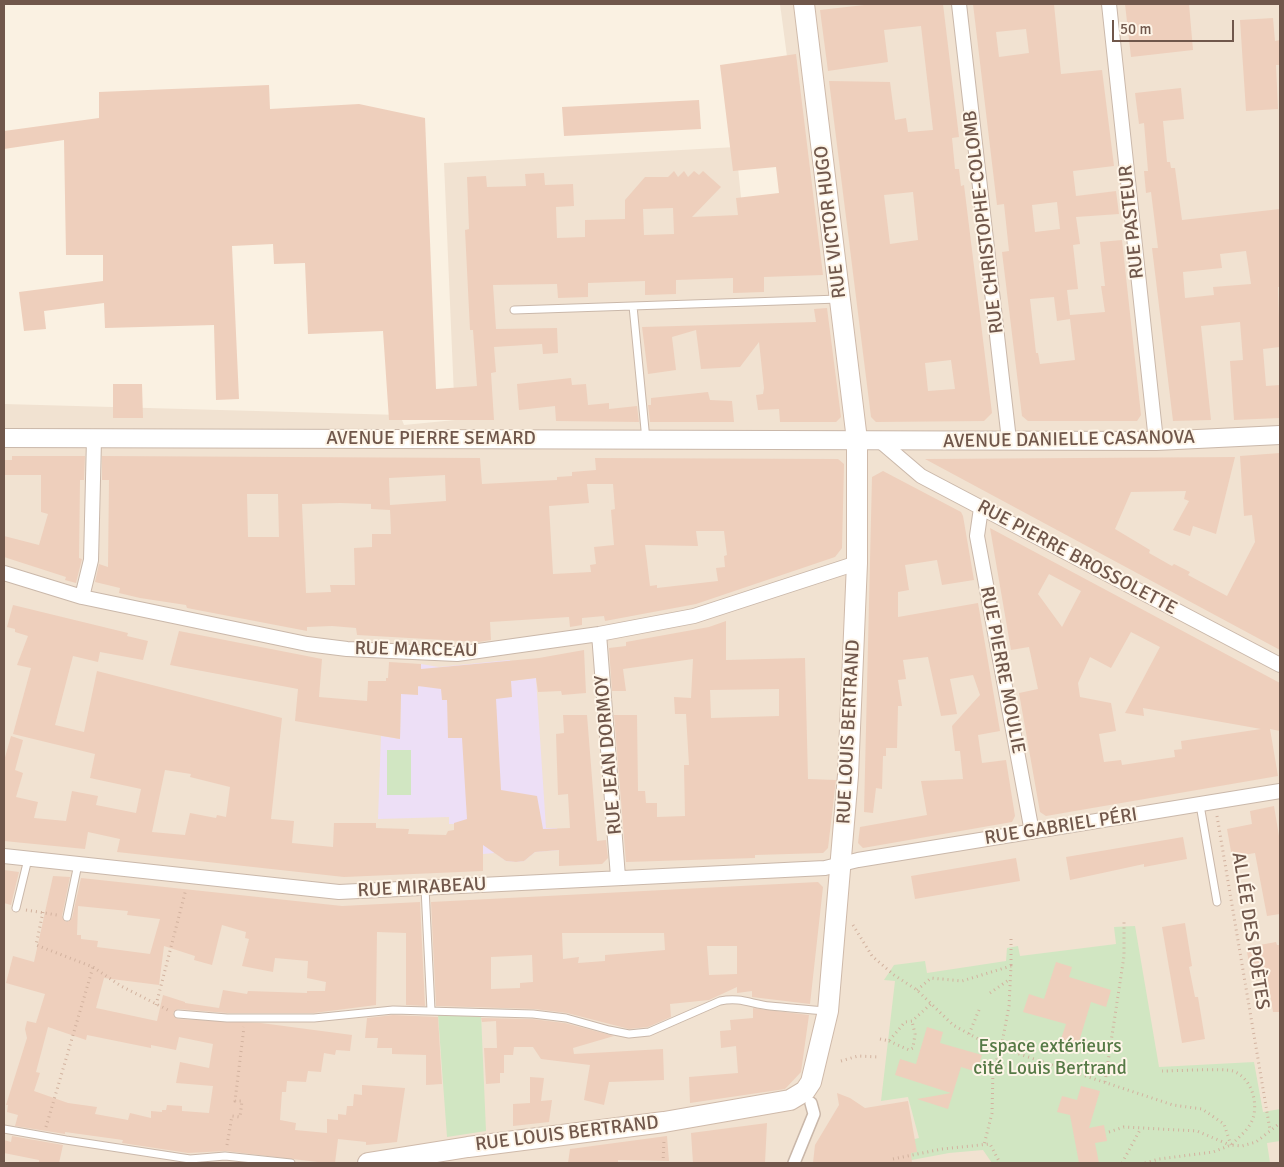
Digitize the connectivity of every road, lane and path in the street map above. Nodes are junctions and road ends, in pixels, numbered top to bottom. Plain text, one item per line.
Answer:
1 (804, 4) edge
2 (959, 4) edge
3 (1109, 4) edge
4 (840, 299) junction
5 (633, 306) junction
6 (514, 310) dead end
7 (1280, 434) edge
8 (4, 438) edge
9 (94, 439) junction
10 (646, 440) junction
11 (858, 440) junction
12 (1009, 440) junction
13 (880, 441) junction
14 (1156, 441) junction
15 (981, 508) junction
16 (857, 563) junction
17 (4, 572) edge
18 (82, 597) junction
19 (599, 634) junction
20 (1280, 665) edge
21 (1280, 791) edge
22 (1215, 803) junction
23 (1200, 805) junction
24 (1032, 832) junction
25 (4, 856) edge
26 (28, 859) junction
27 (842, 862) junction
28 (78, 864) junction
29 (618, 877) junction
30 (425, 888) junction
31 (186, 889) dead end
32 (1217, 902) dead end
33 (16, 908) joint
34 (43, 912) junction
35 (68, 917) joint
36 (1124, 920) dead end
37 (851, 923) dead end
38 (1011, 939) dead end
39 (1011, 966) junction
40 (94, 967) junction
41 (1010, 979) junction
42 (917, 990) junction
43 (990, 994) dead end
44 (932, 1003) junction
45 (156, 1005) junction
46 (431, 1010) junction
47 (979, 1010) dead end
48 (178, 1014) joint
49 (246, 1017) junction
50 (827, 1017) junction
51 (912, 1021) junction
52 (969, 1034) junction
53 (880, 1039) dead end
54 (889, 1041) junction
55 (1001, 1048) junction
56 (878, 1057) dead end
57 (841, 1062) dead end
58 (1162, 1071) dead end
59 (1105, 1082) junction
60 (812, 1103) junction
61 (737, 1110) junction
62 (664, 1122) junction
63 (1280, 1123) edge
64 (1141, 1128) junction
65 (4, 1129) edge
66 (1270, 1130) junction
67 (1109, 1132) dead end
68 (44, 1136) junction
69 (984, 1145) junction
70 (1231, 1145) junction
71 (225, 1156) junction
72 (892, 1159) dead end
73 (290, 1163) edge
74 (368, 1163) edge
75 (663, 1163) edge
76 (794, 1163) edge
77 (1000, 1163) edge
78 (1122, 1163) edge
79 (1146, 1163) edge

1 - 4 main road, RUE VICTOR HUGO
2 - 12 street, RUE CHRISTOPHE-COLOMB
3 - 14 street, RUE PASTEUR
4 - 5 lane
4 - 11 main road, RUE VICTOR HUGO
5 - 6 lane
5 - 10 lane
7 - 14 street, AVENUE DANIELLE CASANOVA
8 - 9 street, AVENUE PIERRE SEMARD
9 - 10 street, AVENUE PIERRE SEMARD
9 - 18 street
10 - 11 street, AVENUE PIERRE SEMARD
11 - 13 street, AVENUE DANIELLE CASANOVA
11 - 16 main road, RUE LOUIS BERTRAND
12 - 13 street, AVENUE DANIELLE CASANOVA
12 - 14 street, AVENUE DANIELLE CASANOVA
13 - 15 street, RUE PIERRE BROSSOLETTE
15 - 20 street, RUE PIERRE BROSSOLETTE
15 - 24 street, RUE PIERRE MOULIE
16 - 19 street, RUE MARCEAU
16 - 27 main road, RUE LOUIS BERTRAND
17 - 18 street, RUE MARCEAU
18 - 19 street, RUE MARCEAU
19 - 29 street, RUE JEAN DORMOY
21 - 22 street, RUE GABRIEL PÉRI
22 - 23 street, RUE GABRIEL PÉRI
22 - 66 path, ALLÉE DES POÈTES
23 - 24 street, RUE GABRIEL PÉRI
23 - 32 lane
24 - 27 street, RUE GABRIEL PÉRI
25 - 26 street, RUE MIRABEAU
26 - 28 street, RUE MIRABEAU
26 - 33 lane
27 - 29 street, RUE MIRABEAU
27 - 50 main road, RUE LOUIS BERTRAND
28 - 30 street, RUE MIRABEAU
28 - 35 lane
29 - 30 street, RUE MIRABEAU
30 - 46 lane
31 - 45 path
33 - 34 path
34 - 35 path
34 - 40 path
36 - 59 path
37 - 42 path
38 - 39 path
39 - 41 path
39 - 42 path
40 - 45 path
40 - 68 path
41 - 43 path
41 - 55 path
42 - 44 path
44 - 51 path
44 - 52 path
45 - 48 path
46 - 49 lane
46 - 50 lane
47 - 52 path
48 - 49 lane
49 - 71 path
50 - 60 main road, RUE LOUIS BERTRAND
50 - 61 main road, RUE LOUIS BERTRAND
51 - 54 path
51 - 54 path
52 - 55 path
53 - 54 path
55 - 59 path
55 - 69 path
56 - 57 path
58 - 70 path
59 - 70 path
60 - 61 main road, RUE LOUIS BERTRAND
60 - 76 street
61 - 62 main road, RUE LOUIS BERTRAND
62 - 74 main road, RUE LOUIS BERTRAND
62 - 75 path
63 - 66 path
64 - 67 path
64 - 70 path
64 - 78 path
65 - 68 lane
66 - 70 path
68 - 71 lane
69 - 72 path
69 - 77 path
70 - 79 path
71 - 73 lane

